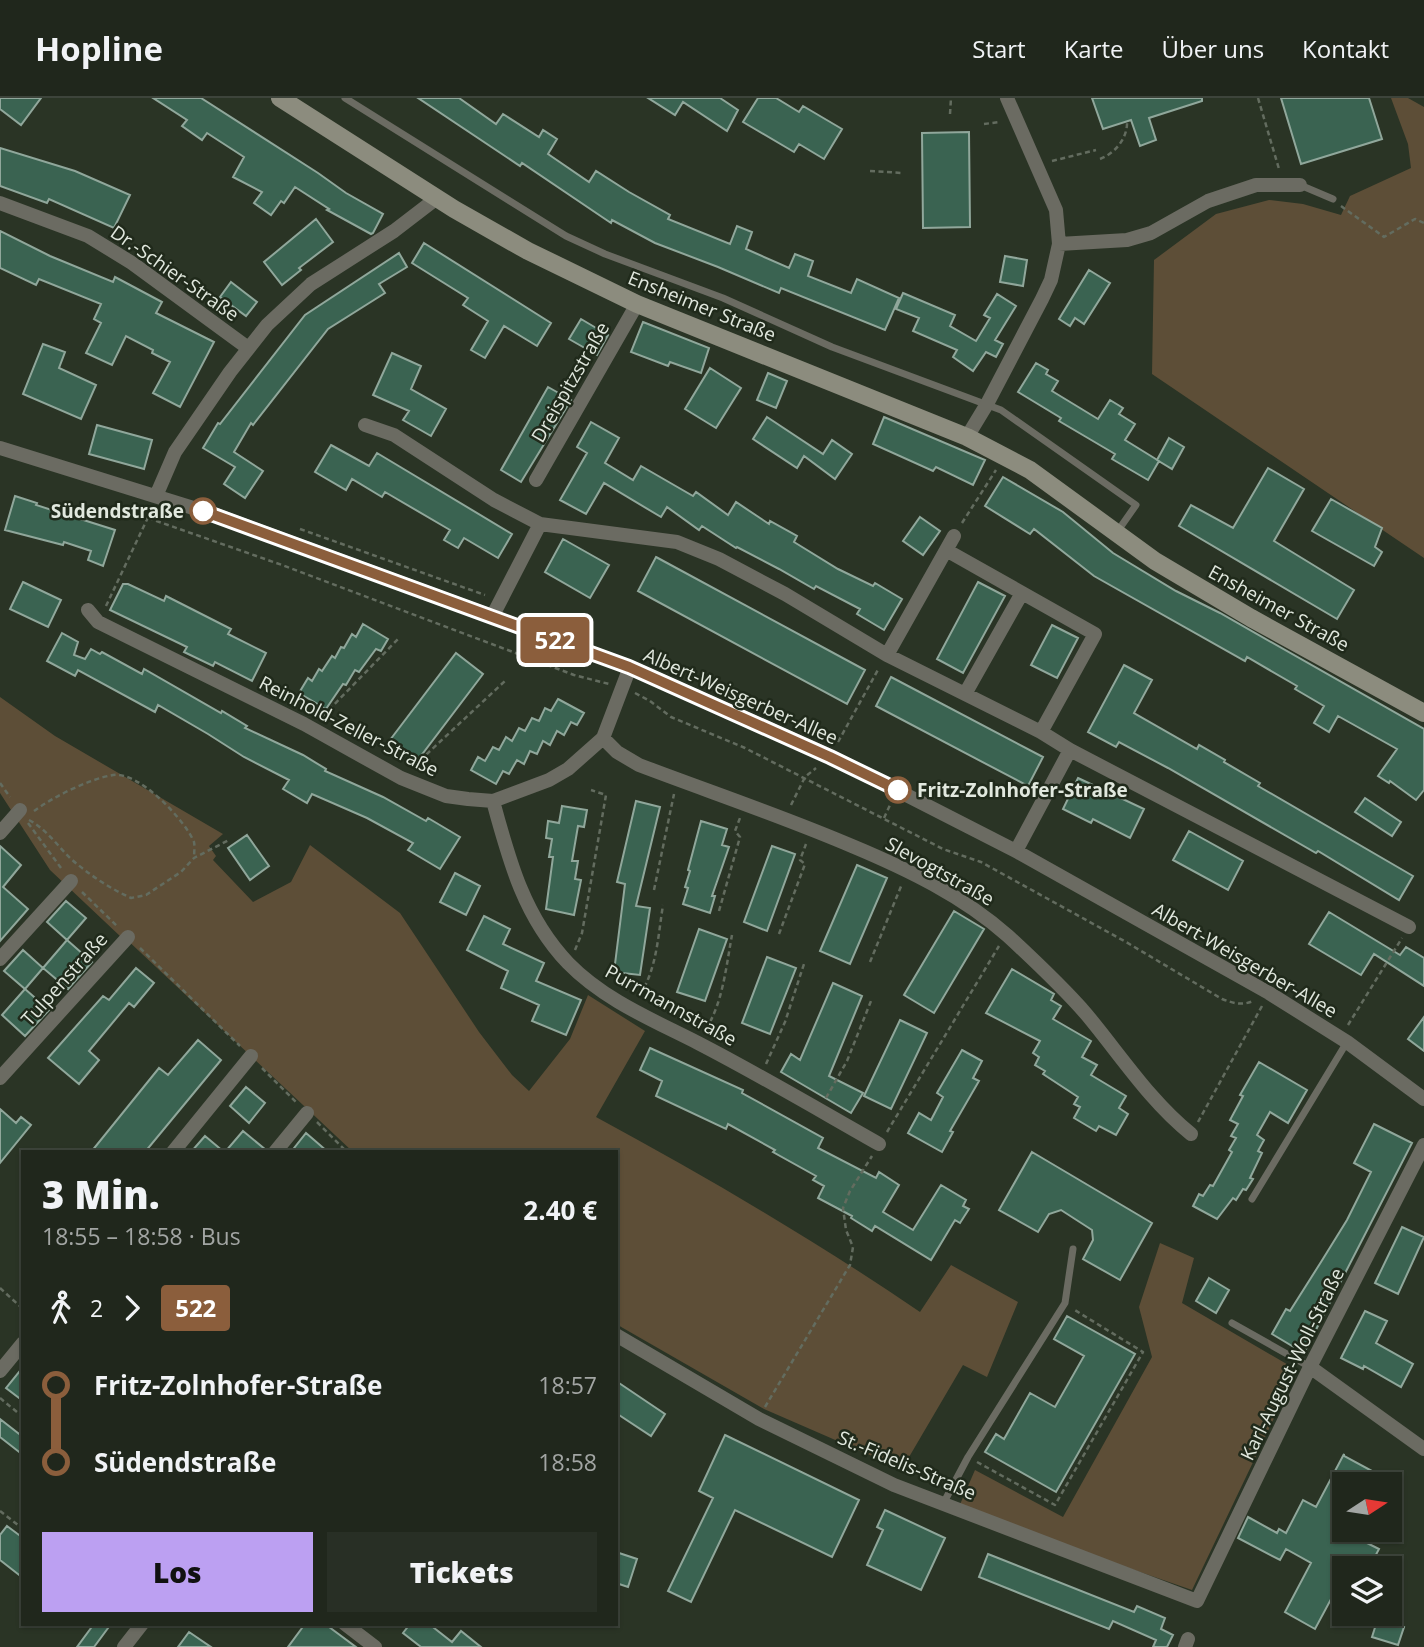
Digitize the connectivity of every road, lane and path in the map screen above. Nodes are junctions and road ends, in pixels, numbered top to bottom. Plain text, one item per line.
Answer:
1 (281, 98) edge
2 (345, 98) edge
3 (951, 98) edge
4 (1007, 98) edge
5 (1258, 98) edge
6 (950, 114) dead end
7 (1127, 121) dead end
8 (996, 122) dead end
9 (984, 124) dead end
10 (1096, 150) dead end
11 (1100, 159) dead end
12 (1038, 165) junction
13 (870, 171) dead end
14 (902, 173) dead end
15 (1281, 174) dead end
16 (1300, 185) joint
17 (438, 198) junction
18 (1333, 200) joint
19 (0, 203) edge
20 (1424, 223) edge
21 (1059, 244) junction
22 (637, 304) junction
23 (248, 348) junction
24 (987, 404) junction
25 (365, 425) dead end
26 (968, 437) junction
27 (0, 448) edge
28 (1005, 455) junction
29 (537, 480) dead end
30 (156, 496) junction
31 (148, 518) junction
32 (540, 524) junction
33 (1117, 533) junction
34 (954, 536) joint
35 (946, 550) junction
36 (1022, 593) junction
37 (88, 610) dead end
38 (492, 617) junction
39 (98, 622) junction
40 (399, 638) dead end
41 (887, 655) junction
42 (629, 667) junction
43 (506, 680) dead end
44 (622, 688) junction
45 (965, 694) junction
46 (1424, 713) edge
47 (311, 728) junction
48 (1041, 732) junction
49 (603, 738) junction
50 (1070, 750) junction
51 (830, 757) junction
52 (401, 778) junction
53 (805, 778) junction
54 (677, 780) junction
55 (0, 783) edge
56 (591, 790) dead end
57 (493, 801) junction
58 (746, 804) junction
59 (22, 814) junction
60 (785, 818) junction
61 (811, 829) junction
62 (0, 833) edge
63 (229, 839) dead end
64 (1016, 851) junction
65 (194, 858) junction
66 (908, 871) junction
67 (71, 881) junction
68 (654, 890) dead end
69 (663, 905) dead end
70 (719, 911) dead end
71 (1409, 927) joint
72 (779, 934) dead end
73 (1006, 934) junction
74 (732, 935) dead end
75 (128, 937) junction
76 (0, 959) edge
77 (567, 962) junction
78 (870, 962) dead end
79 (804, 964) dead end
80 (1269, 993) junction
81 (871, 1001) dead end
82 (632, 1010) junction
83 (1343, 1040) junction
84 (698, 1043) junction
85 (251, 1056) junction
86 (759, 1076) junction
87 (0, 1078) edge
88 (1424, 1099) edge
89 (819, 1110) junction
90 (307, 1113) junction
91 (1191, 1134) joint
92 (879, 1144) junction
93 (1424, 1145) edge
94 (175, 1150) edge
95 (277, 1150) edge
96 (345, 1150) edge
97 (1252, 1199) dead end
98 (1073, 1249) dead end
99 (0, 1288) edge
100 (1065, 1303) junction
101 (21, 1307) edge
102 (1232, 1323) dead end
103 (618, 1336) edge
104 (21, 1345) edge
105 (1310, 1367) junction
106 (0, 1371) edge
107 (0, 1398) edge
108 (21, 1415) edge
109 (759, 1419) junction
110 (1424, 1449) edge
111 (968, 1457) junction
112 (943, 1504) junction
113 (0, 1511) edge
114 (21, 1527) edge
115 (1197, 1601) joint
116 (140, 1626) edge
117 (348, 1626) edge
118 (124, 1647) edge
119 (375, 1647) edge

1 - 17 main road, Ensheimer Straße
2 - 24 lane
3 - 6 path
4 - 12 street
5 - 15 path
7 - 11 path
8 - 9 path
10 - 12 path
12 - 21 street
13 - 14 path
16 - 18 lane
16 - 21 street
17 - 22 main road, Ensheimer Straße
17 - 23 street
18 - 20 path
19 - 23 street, Dr.-Schier-Straße
21 - 24 street
22 - 26 main road, Ensheimer Straße
22 - 29 street, Dreispitzstraße
23 - 30 street
24 - 26 street
24 - 33 lane
25 - 32 street
26 - 28 main road, Ensheimer Straße
27 - 30 street, Albert-Weisgerber-Allee
28 - 33 main road, Ensheimer Straße
28 - 34 path
30 - 31 path
30 - 38 street, Albert-Weisgerber-Allee
31 - 39 path
31 - 44 path
32 - 38 street
32 - 41 street
33 - 46 main road, Ensheimer Straße
34 - 35 street
35 - 36 street
35 - 41 street
36 - 45 street
36 - 48 street
37 - 39 street, Reinhold-Zeller-Straße
38 - 42 street, Albert-Weisgerber-Allee
39 - 47 street, Reinhold-Zeller-Straße
40 - 47 path
41 - 45 street
41 - 51 path
42 - 44 street, Reinhold-Zeller-Straße
42 - 51 street, Albert-Weisgerber-Allee
43 - 52 path
44 - 49 street, Reinhold-Zeller-Straße
44 - 53 path
45 - 48 street
47 - 52 street, Reinhold-Zeller-Straße
48 - 50 street
49 - 54 street, Slevogtstraße
49 - 57 street, Reinhold-Zeller-Straße
50 - 64 street
50 - 71 street
51 - 53 path
51 - 64 street, Albert-Weisgerber-Allee
52 - 57 street, Reinhold-Zeller-Straße
53 - 60 path
53 - 80 path
54 - 58 street, Slevogtstraße
54 - 68 path
55 - 59 path
56 - 77 path
57 - 77 street, Purrmannstraße
58 - 60 street, Slevogtstraße
58 - 70 path
59 - 62 street
59 - 65 path
59 - 65 path
59 - 67 path
60 - 61 street, Slevogtstraße
61 - 66 street, Slevogtstraße
61 - 72 path
63 - 65 path
64 - 80 street, Albert-Weisgerber-Allee
66 - 73 street, Slevogtstraße
66 - 78 path
67 - 75 path
67 - 76 street
69 - 82 path
71 - 83 path
73 - 91 street, Slevogtstraße
73 - 92 path
74 - 84 path
75 - 85 path
75 - 87 street, Tulpenstraße
77 - 82 street, Purrmannstraße
79 - 86 path
80 - 83 street, Albert-Weisgerber-Allee
80 - 91 path
81 - 89 path
82 - 84 street, Purrmannstraße
83 - 88 street, Albert-Weisgerber-Allee
83 - 97 lane, Albert-Weisgerber-Allee
84 - 86 street, Purrmannstraße
85 - 90 path
85 - 94 street
86 - 89 street, Purrmannstraße
89 - 92 street, Purrmannstraße
90 - 95 street
90 - 96 path
92 - 109 path
93 - 105 street, Karl-August-Woll-Straße
98 - 100 lane
99 - 101 path
100 - 111 lane
100 - 111 path
102 - 105 lane
103 - 109 street, St.-Fidelis-Straße
104 - 106 street
105 - 110 street
105 - 115 street, Karl-August-Woll-Straße
107 - 108 path
109 - 112 street, St.-Fidelis-Straße
111 - 112 lane
112 - 115 street, St.-Fidelis-Straße
113 - 114 path
116 - 118 street
117 - 119 street

